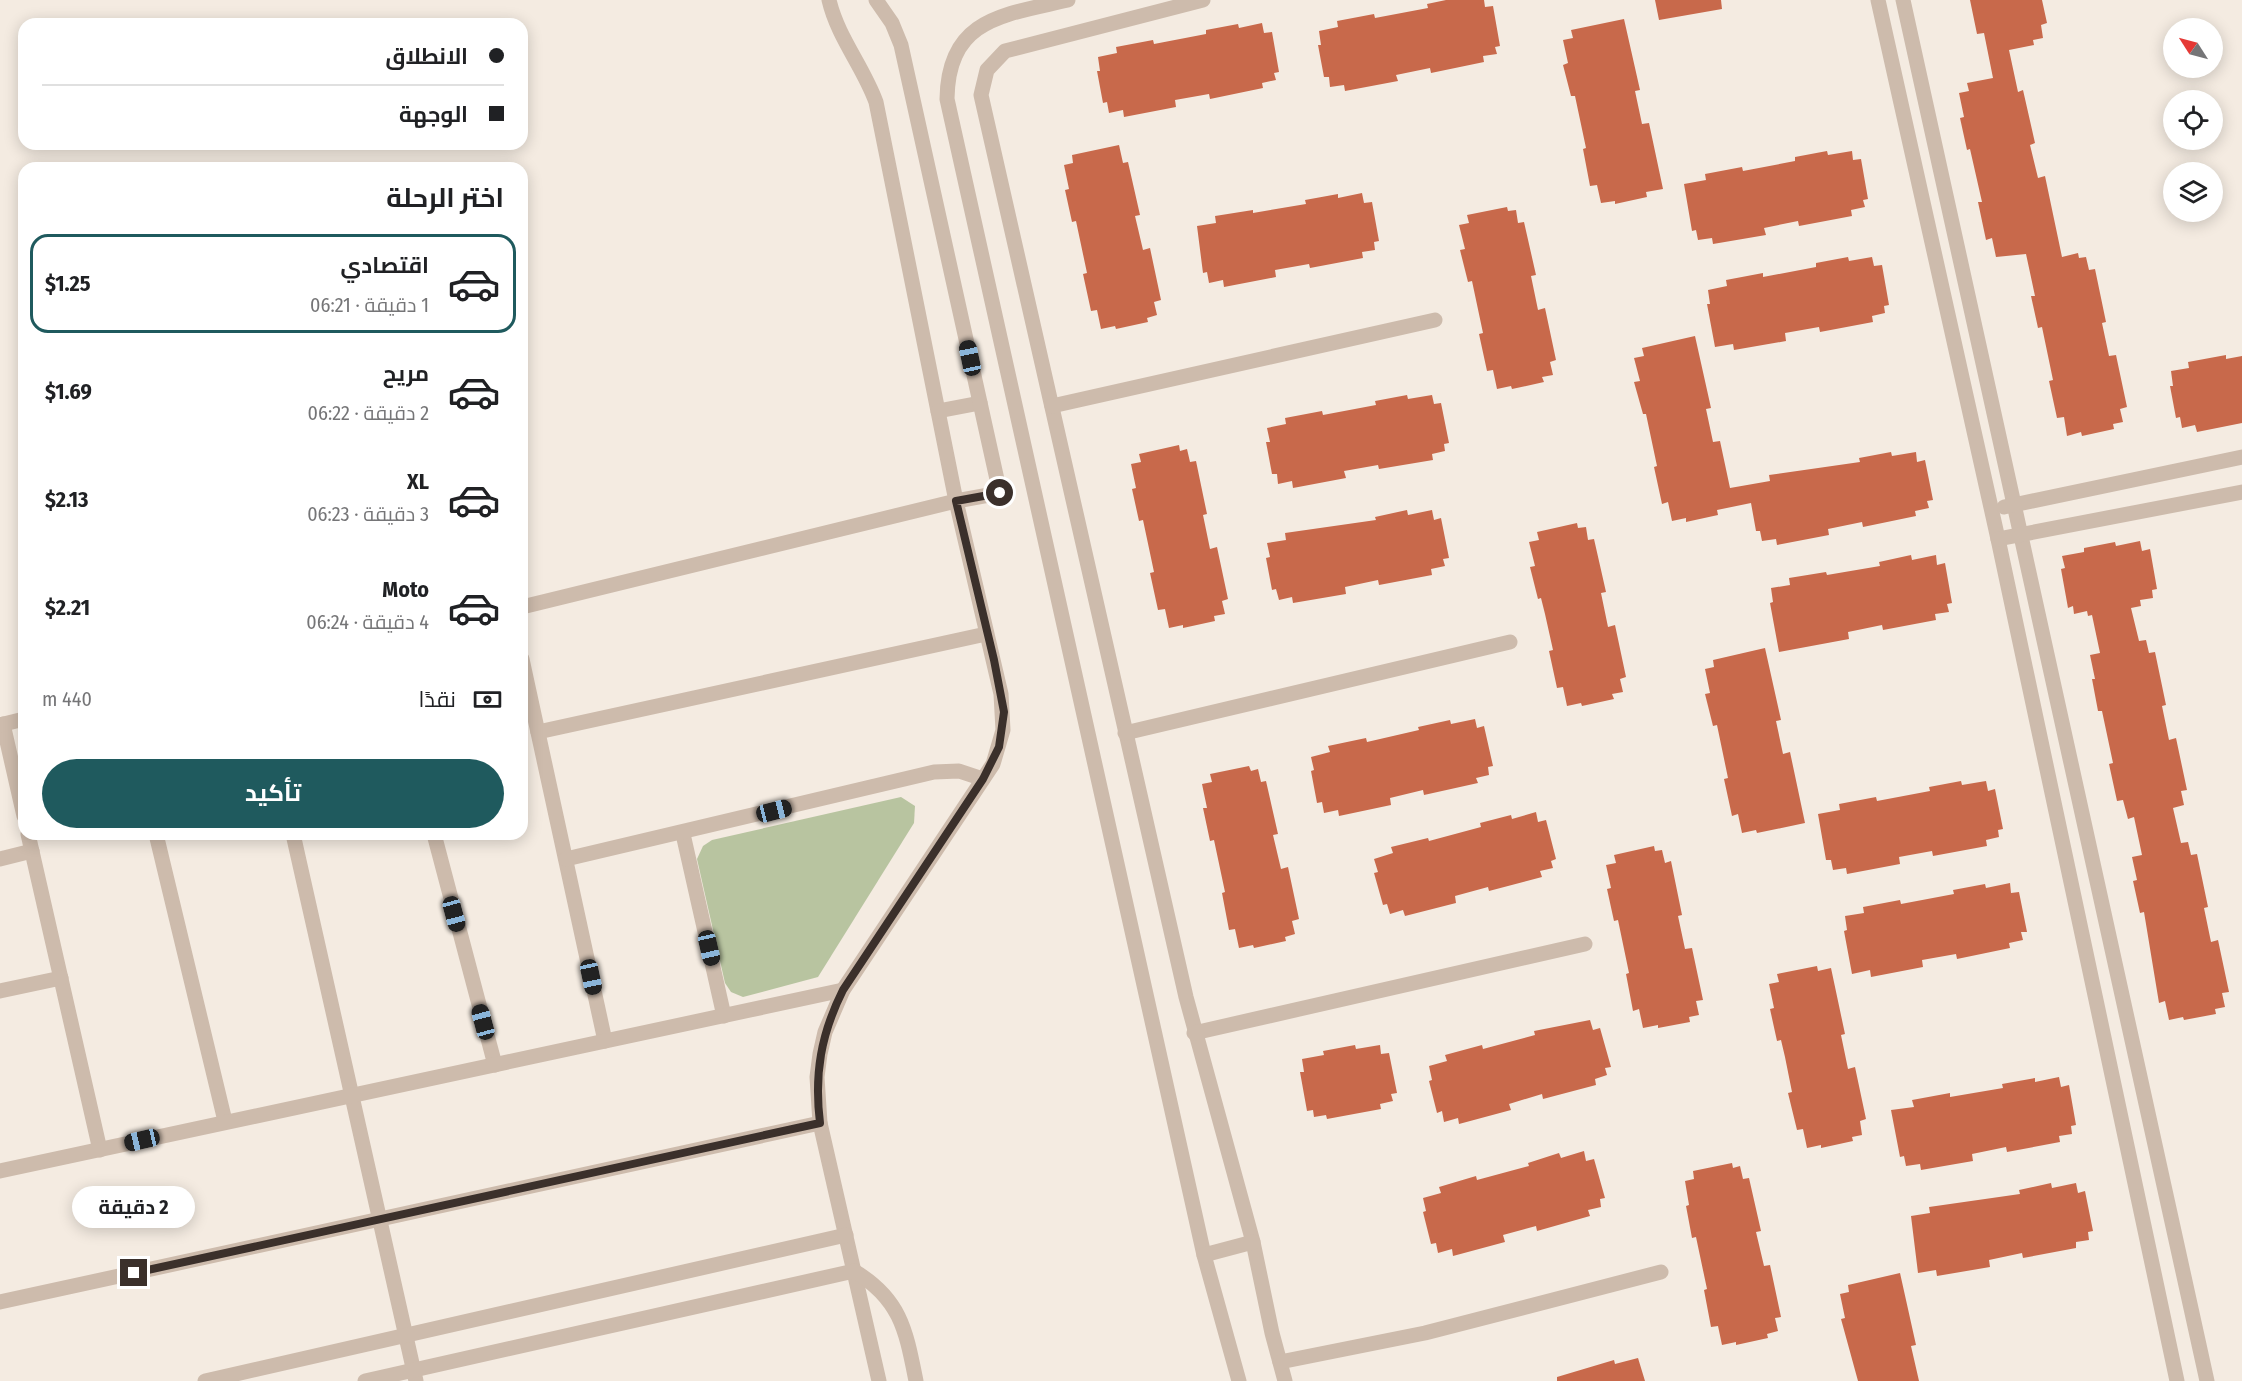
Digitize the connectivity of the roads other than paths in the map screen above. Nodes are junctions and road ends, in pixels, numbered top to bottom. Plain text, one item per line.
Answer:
1 (829, 0) edge
2 (876, 0) edge
3 (1068, 0) edge
4 (1203, 0) edge
5 (1878, 0) edge
6 (1903, 0) edge
7 (1435, 320) dead end
8 (980, 403) junction
9 (1052, 406) junction
10 (938, 411) junction
11 (2242, 457) edge
12 (2242, 492) edge
13 (956, 501) junction
14 (2014, 505) junction
15 (1991, 510) junction
16 (2020, 534) junction
17 (1998, 539) junction
18 (528, 606) edge
19 (986, 634) junction
20 (1510, 642) dead end
21 (528, 686) edge
22 (18, 721) edge
23 (2, 724) edge
24 (538, 732) junction
25 (1125, 733) junction
26 (983, 779) junction
27 (18, 791) edge
28 (683, 834) junction
29 (29, 840) edge
30 (157, 840) edge
31 (294, 840) edge
32 (436, 840) edge
33 (32, 851) junction
34 (0, 859) edge
35 (566, 859) junction
36 (1585, 944) dead end
37 (61, 978) junction
38 (843, 990) junction
39 (0, 991) edge
40 (724, 1016) junction
41 (1194, 1033) junction
42 (605, 1041) junction
43 (495, 1065) junction
44 (353, 1095) junction
45 (225, 1121) junction
46 (820, 1123) junction
47 (100, 1150) junction
48 (0, 1171) edge
49 (381, 1219) junction
50 (846, 1235) junction
51 (1253, 1242) junction
52 (1204, 1255) junction
53 (854, 1271) junction
54 (1661, 1272) dead end
55 (0, 1302) edge
56 (406, 1336) junction
57 (1280, 1362) junction
58 (415, 1376) edge
59 (205, 1381) edge
60 (365, 1381) edge
61 (879, 1381) edge
62 (916, 1381) edge
63 (1239, 1381) edge
64 (1285, 1381) edge
65 (2177, 1381) edge
66 (2207, 1381) edge

1 - 10 street
2 - 8 street
3 - 52 street
4 - 9 street
5 - 15 street
6 - 14 street
7 - 9 street
8 - 10 street
8 - 13 street
9 - 25 street
10 - 13 street
11 - 14 street
12 - 16 street
13 - 18 street
13 - 19 street
14 - 15 street
14 - 16 street
15 - 17 street
16 - 17 street
16 - 66 street
17 - 65 street
19 - 24 street
19 - 26 street
20 - 25 street
21 - 24 street
22 - 23 street
23 - 27 street
24 - 35 street
25 - 41 street
26 - 28 street
26 - 38 street
28 - 35 street
28 - 40 street
29 - 33 street
30 - 45 street
31 - 44 street
32 - 43 street
33 - 34 street
33 - 37 street
35 - 42 street
36 - 41 street
37 - 39 street
37 - 47 street
38 - 40 street
38 - 46 street
40 - 42 street
41 - 51 street
42 - 43 street
43 - 44 street
44 - 45 street
44 - 49 street
45 - 47 street
46 - 49 street
46 - 50 street
47 - 48 street
49 - 55 street
49 - 56 street
50 - 53 street
50 - 56 street
51 - 52 street
51 - 57 street
52 - 63 street
53 - 58 street
53 - 61 street
53 - 62 street
54 - 57 street
56 - 58 street
56 - 59 street
57 - 64 street
58 - 60 street

